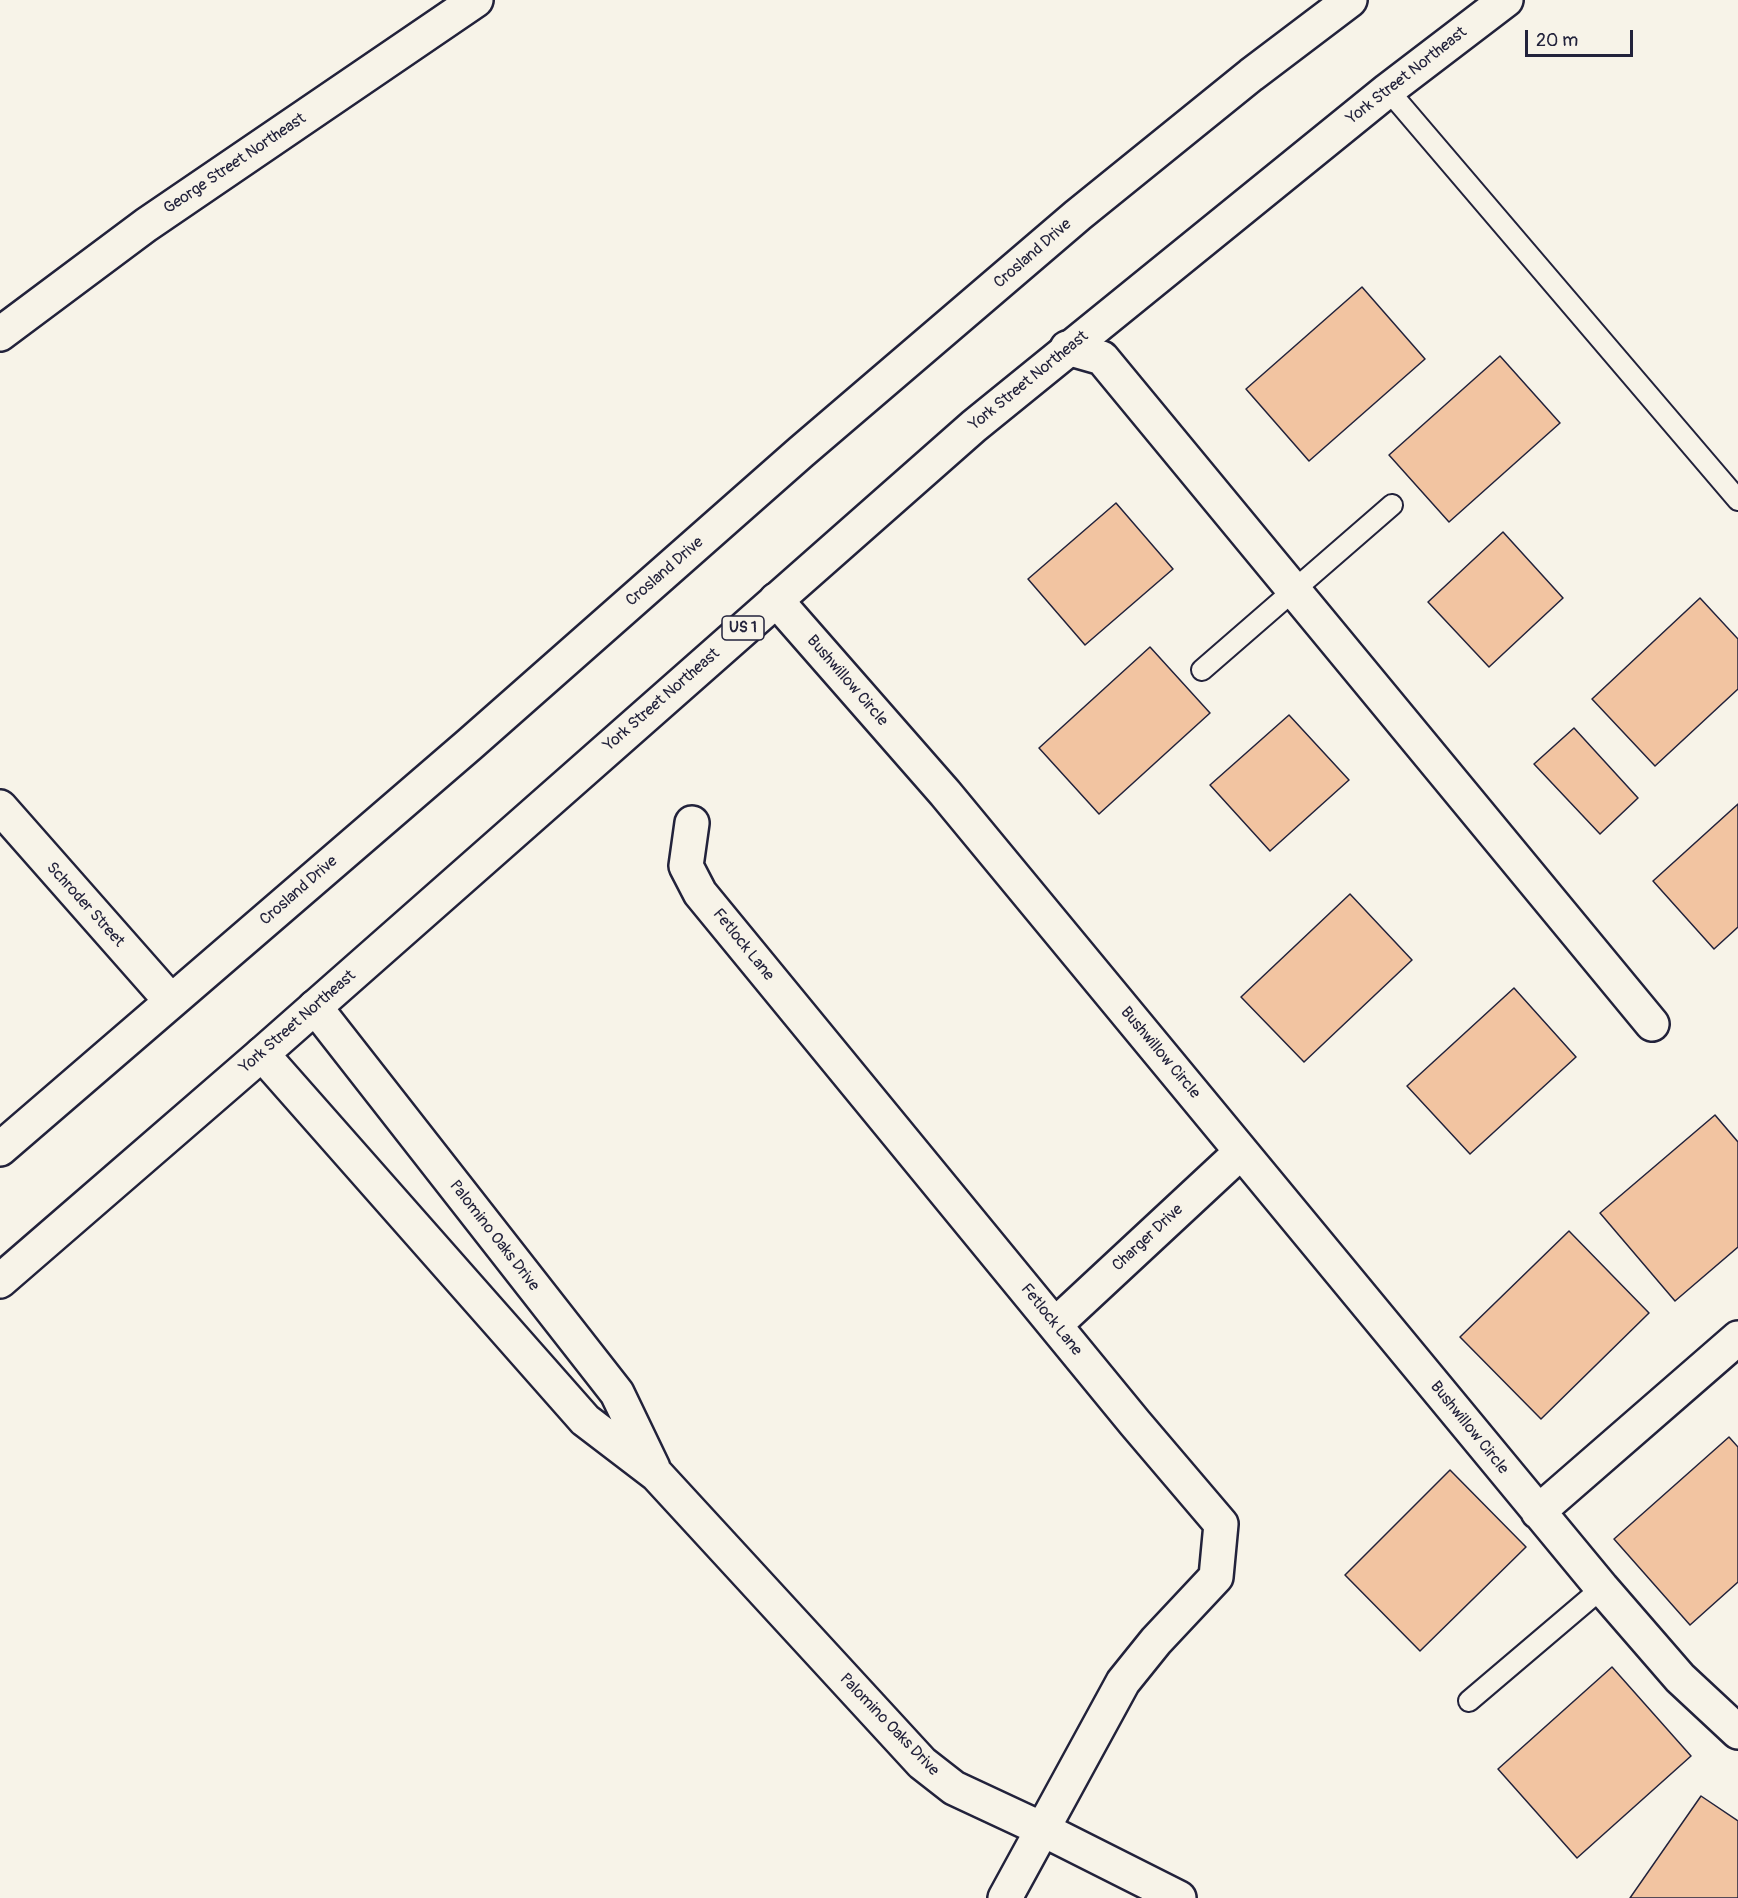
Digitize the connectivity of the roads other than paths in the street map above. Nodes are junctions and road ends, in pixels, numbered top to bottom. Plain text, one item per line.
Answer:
1 (476, 0) edge
2 (1506, 0) edge
3 (1342, 2) edge
4 (1389, 90) junction
5 (0, 334) edge
6 (1067, 348) junction
7 (1738, 501) edge
8 (1392, 506) dead end
9 (1294, 591) junction
10 (776, 600) junction
11 (1202, 670) dead end
12 (0, 807) edge
13 (692, 824) dead end
14 (171, 1001) junction
15 (315, 1007) junction
16 (1652, 1024) dead end
17 (262, 1053) junction
18 (0, 1149) edge
19 (1241, 1152) junction
20 (0, 1281) edge
21 (1055, 1325) junction
22 (1738, 1338) edge
23 (657, 1475) junction
24 (1538, 1512) junction
25 (1602, 1588) junction
26 (1469, 1701) dead end
27 (1738, 1732) edge
28 (1044, 1830) junction
29 (1005, 1898) edge
30 (1179, 1898) edge

1 - 5 main road, George Street Northeast
2 - 4 main road, York Street Northeast / US 1
3 - 14 main road, Crosland Drive
4 - 6 main road, York Street Northeast / US 1
4 - 7 lane
6 - 9 main road
6 - 10 main road, York Street Northeast / US 1
8 - 9 lane
9 - 11 lane
9 - 16 main road
10 - 15 main road, York Street Northeast / US 1
10 - 19 main road, Bushwillow Circle
12 - 14 main road, Schroder Street
13 - 21 main road, Fetlock Lane
14 - 18 main road, Crosland Drive
15 - 17 main road, York Street Northeast / US 1
15 - 23 main road, Palomino Oaks Drive
17 - 20 main road, York Street Northeast / US 1
17 - 23 main road, Palomino Oaks Drive
19 - 21 main road, Charger Drive
19 - 24 main road, Bushwillow Circle
21 - 28 main road, Fetlock Lane
22 - 24 main road
23 - 28 main road, Palomino Oaks Drive
24 - 25 main road, Bushwillow Circle
25 - 26 lane
25 - 27 main road, Bushwillow Circle
28 - 29 main road, Fetlock Lane
28 - 30 main road, Palomino Oaks Drive

